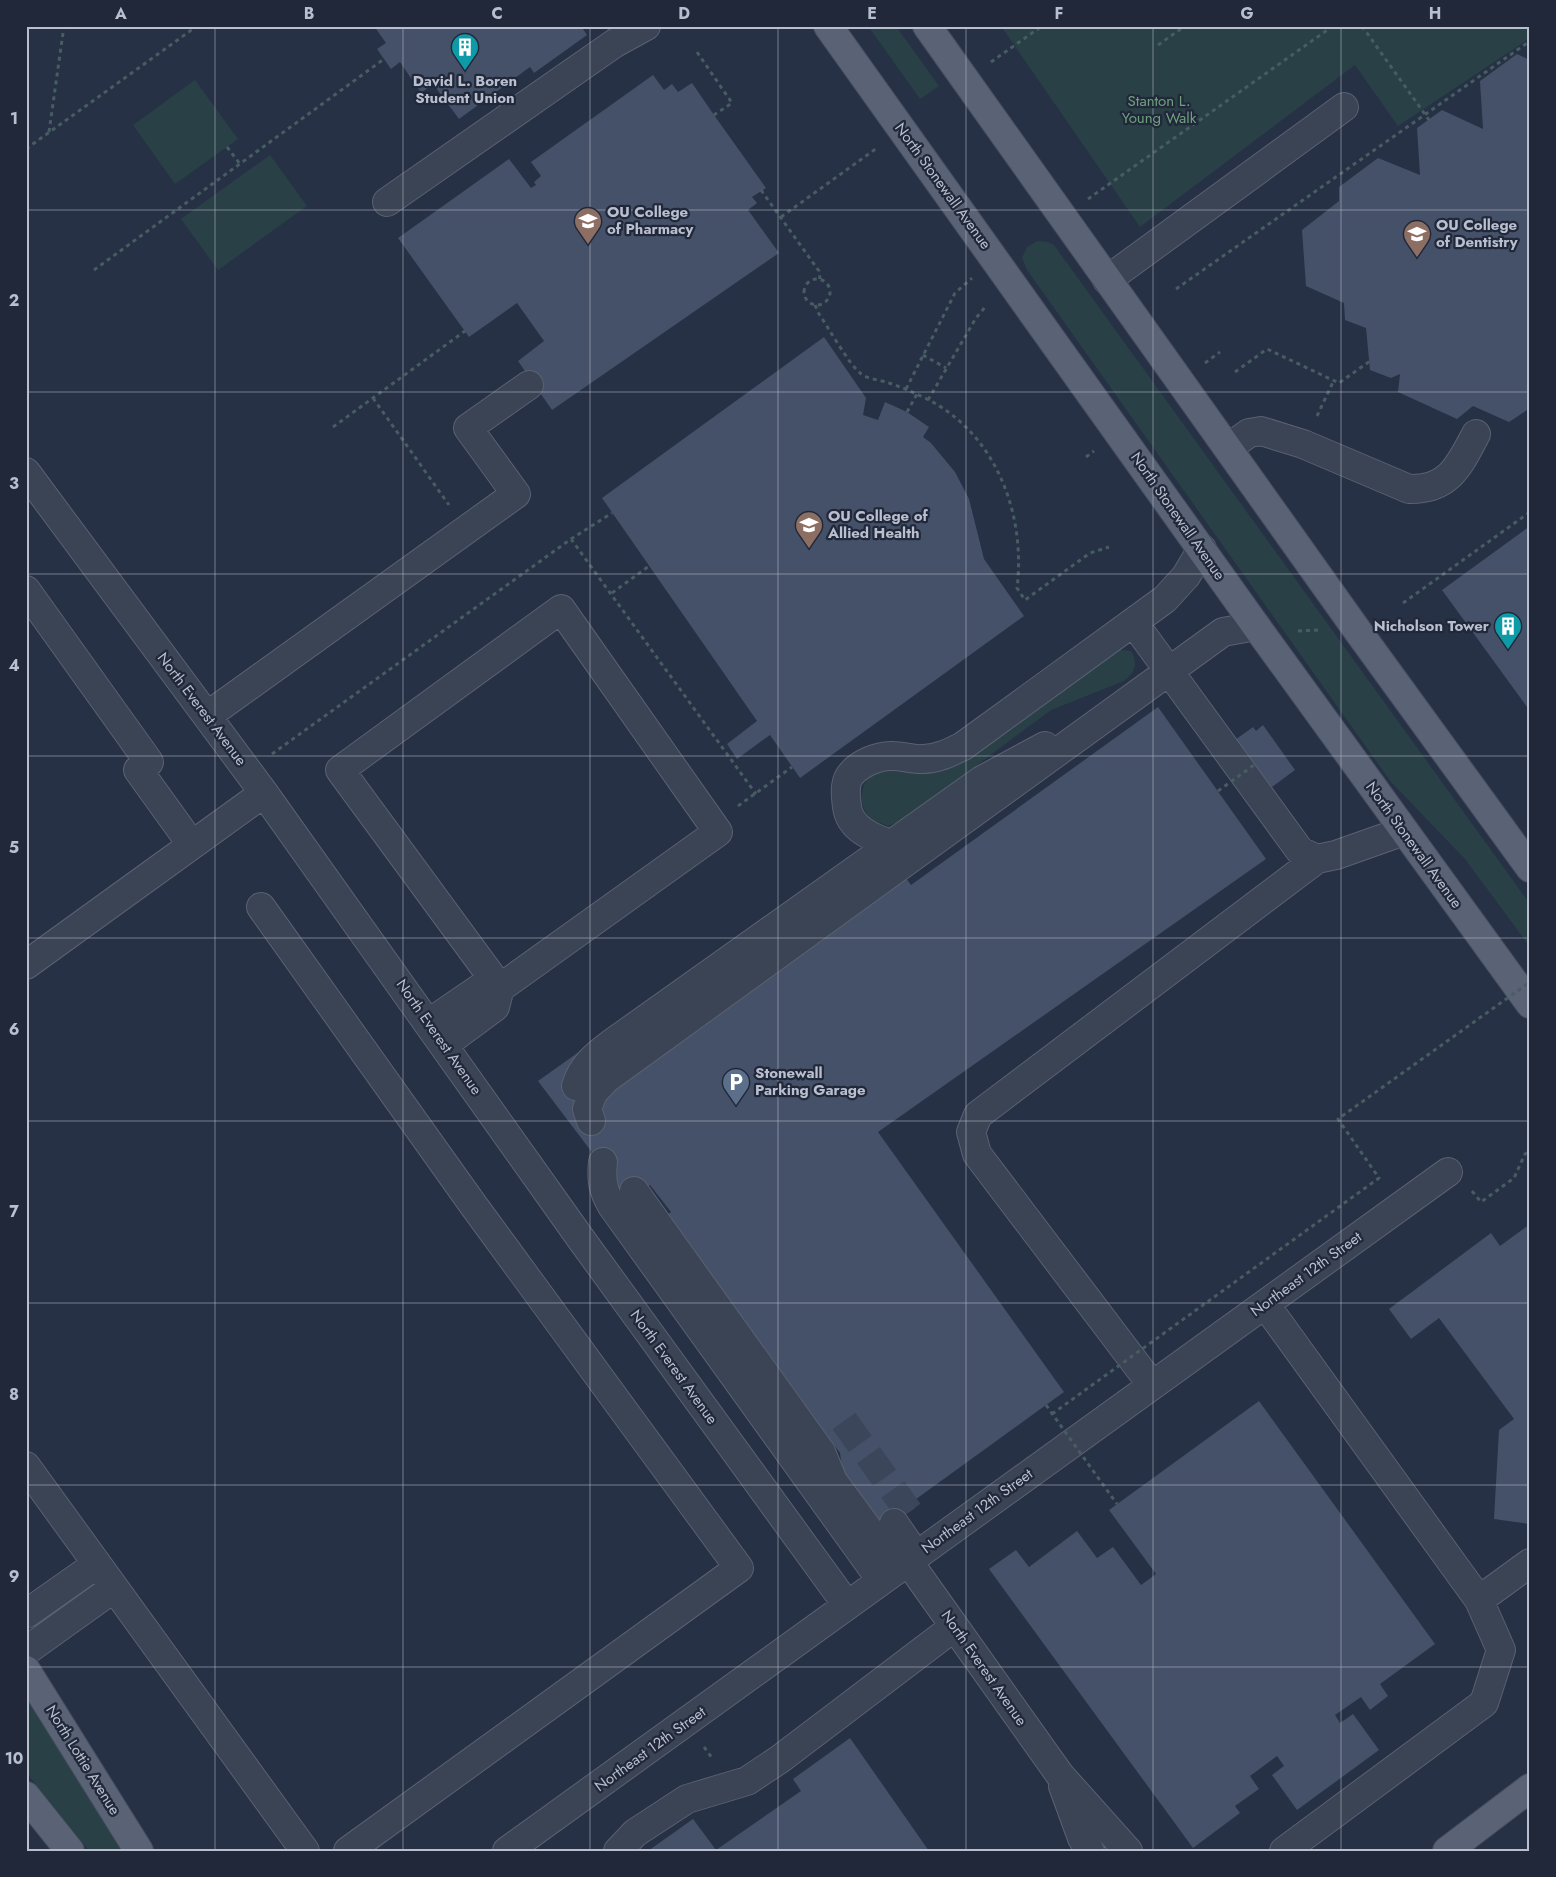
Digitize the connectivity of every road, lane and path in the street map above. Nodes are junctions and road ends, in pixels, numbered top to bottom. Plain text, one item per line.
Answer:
1 (64, 26) edge
2 (197, 26) edge
3 (646, 26) edge
4 (828, 26) edge
5 (927, 26) edge
6 (1042, 26) edge
7 (1184, 26) edge
8 (1333, 26) edge
9 (1362, 26) edge
10 (1530, 41) edge
11 (1158, 45) dead end
12 (697, 52) dead end
13 (384, 59) dead end
14 (986, 66) dead end
15 (1344, 107) dead end
16 (1425, 113) junction
17 (714, 115) dead end
18 (1430, 120) dead end
19 (49, 133) junction
20 (228, 147) dead end
21 (26, 148) edge
22 (875, 150) dead end
23 (240, 164) junction
24 (762, 190) dead end
25 (1085, 200) dead end
26 (387, 202) dead end
27 (781, 217) junction
28 (94, 270) dead end
29 (820, 279) junction
30 (1107, 280) junction
31 (968, 281) dead end
32 (1176, 289) dead end
33 (816, 305) junction
34 (986, 306) dead end
35 (465, 331) dead end
36 (1220, 352) dead end
37 (924, 356) junction
38 (1370, 361) dead end
39 (1204, 364) dead end
40 (946, 368) junction
41 (1235, 372) dead end
42 (1334, 380) junction
43 (528, 385) dead end
44 (906, 389) junction
45 (917, 394) junction
46 (373, 398) junction
47 (928, 400) junction
48 (907, 412) dead end
49 (332, 427) dead end
50 (1476, 434) dead end
51 (1304, 444) junction
52 (1228, 448) junction
53 (26, 472) edge
54 (452, 508) dead end
55 (1530, 512) edge
56 (612, 513) dead end
57 (571, 539) junction
58 (1109, 547) dead end
59 (1202, 549) junction
60 (649, 566) dead end
61 (26, 590) edge
62 (612, 593) junction
63 (1403, 604) dead end
64 (1134, 623) junction
65 (1258, 628) junction
66 (1357, 630) junction
67 (1167, 672) junction
68 (207, 716) junction
69 (1101, 720) junction
70 (268, 757) dead end
71 (1254, 765) dead end
72 (792, 767) dead end
73 (1218, 791) dead end
74 (264, 793) junction
75 (756, 794) junction
76 (712, 824) junction
77 (1404, 831) junction
78 (891, 844) junction
79 (192, 845) junction
80 (1317, 859) junction
81 (1530, 868) edge
82 (261, 907) dead end
83 (26, 965) edge
84 (1530, 982) edge
85 (500, 988) junction
86 (1530, 1004) edge
87 (437, 1034) junction
88 (576, 1086) dead end
89 (591, 1121) dead end
90 (1530, 1151) edge
91 (603, 1162) dead end
92 (1459, 1180) joint
93 (634, 1191) dead end
94 (1265, 1304) junction
95 (1152, 1385) junction
96 (1046, 1406) dead end
97 (1052, 1414) junction
98 (26, 1466) edge
99 (1117, 1504) dead end
100 (901, 1517) tunnel mouth
101 (907, 1561) junction
102 (1530, 1563) edge
103 (97, 1564) junction
104 (114, 1588) junction
105 (1479, 1600) junction
106 (847, 1605) junction
107 (26, 1614) edge
108 (954, 1627) junction
109 (26, 1651) edge
110 (26, 1670) edge
111 (1060, 1775) junction
112 (1530, 1788) edge
113 (26, 1796) edge
114 (70, 1851) edge
115 (139, 1851) edge
116 (305, 1851) edge
117 (348, 1851) edge
118 (508, 1851) edge
119 (618, 1851) edge
120 (1090, 1851) edge
121 (1128, 1851) edge
122 (1284, 1851) edge
123 (1447, 1851) edge

1 - 19 path
2 - 19 path
3 - 26 street
4 - 59 main road, North Stonewall Avenue
5 - 30 main road
6 - 14 path
7 - 11 path
8 - 25 path
9 - 16 path
10 - 16 path
12 - 17 path
13 - 23 path
15 - 30 street
16 - 18 path
16 - 32 path
19 - 21 path
20 - 23 path
22 - 27 path
23 - 28 path
24 - 27 path
27 - 29 path
29 - 33 path
29 - 33 path
30 - 52 main road
31 - 37 path
33 - 44 path
34 - 40 path
35 - 46 path
36 - 39 path
37 - 40 path
37 - 44 path
38 - 42 path
40 - 47 path
41 - 42 path
42 - 51 path
43 - 68 street
44 - 45 path
45 - 47 path
45 - 48 path
46 - 49 path
46 - 54 path
47 - 58 path
50 - 51 street
51 - 52 street
52 - 66 main road
53 - 68 street, North Everest Avenue
55 - 63 path
56 - 57 path
57 - 62 path
57 - 70 path
59 - 64 street
59 - 65 main road, North Stonewall Avenue
60 - 62 path
61 - 79 street
62 - 75 path
64 - 67 street
64 - 78 street
65 - 66 path
65 - 67 street
65 - 77 main road, North Stonewall Avenue
66 - 81 main road
67 - 69 street
67 - 80 street
68 - 74 street, North Everest Avenue
69 - 78 street
69 - 89 street
71 - 73 path, bridge
72 - 75 path
74 - 79 street
74 - 87 street, North Everest Avenue
75 - 76 path
76 - 85 street
76 - 85 street
77 - 80 street
77 - 86 main road, North Stonewall Avenue
78 - 88 street
79 - 83 street
80 - 95 street
82 - 117 street
84 - 97 path, bridge
85 - 87 street
87 - 106 street, North Everest Avenue
90 - 92 path
91 - 101 street
92 - 94 street, Northeast 12th Street
93 - 101 street
94 - 95 street, Northeast 12th Street
94 - 105 street
95 - 101 street, Northeast 12th Street
96 - 97 path, bridge
97 - 99 path, bridge
98 - 103 street
100 - 101 street
101 - 106 street, Northeast 12th Street
101 - 108 street, North Everest Avenue
102 - 105 street
103 - 104 street
103 - 107 street
104 - 109 street
104 - 116 street
105 - 122 street
106 - 118 street, Northeast 12th Street
108 - 111 street, North Everest Avenue
108 - 119 street
110 - 115 main road, North Lottie Avenue
111 - 120 street, North Everest Avenue
111 - 121 street, North Everest Avenue
112 - 123 main road
113 - 114 main road

